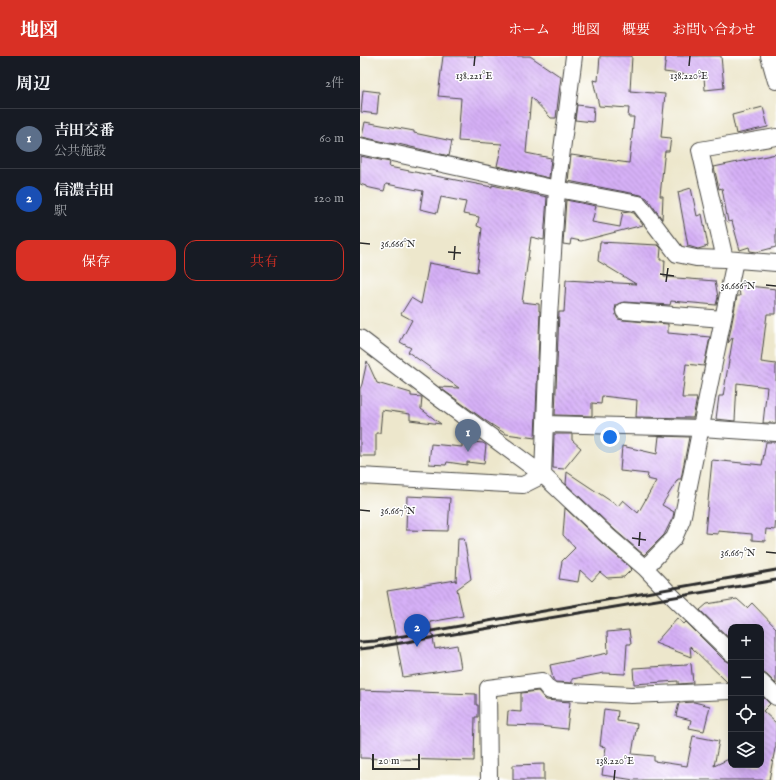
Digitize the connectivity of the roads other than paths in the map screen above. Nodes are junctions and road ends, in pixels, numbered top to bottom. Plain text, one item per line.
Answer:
1 (574, 56) edge
2 (769, 56) edge
3 (776, 81) edge
4 (776, 137) edge
5 (360, 146) edge
6 (557, 190) junction
7 (730, 259) junction
8 (776, 263) edge
9 (624, 311) dead end
10 (724, 318) junction
11 (360, 338) edge
12 (546, 424) junction
13 (701, 428) junction
14 (776, 433) edge
15 (543, 475) junction
16 (360, 476) edge
17 (645, 568) junction
18 (728, 650) edge
19 (764, 685) edge
20 (728, 691) edge
21 (776, 697) edge
22 (489, 780) edge

1 - 6 street
2 - 3 street
4 - 7 street
5 - 6 street
6 - 7 street
6 - 12 street
7 - 8 street
7 - 10 street
9 - 10 street
10 - 13 street
11 - 15 street
12 - 13 street
12 - 15 street
13 - 14 street
13 - 17 street
15 - 16 street
15 - 17 street
17 - 18 street
19 - 21 street
20 - 22 street

